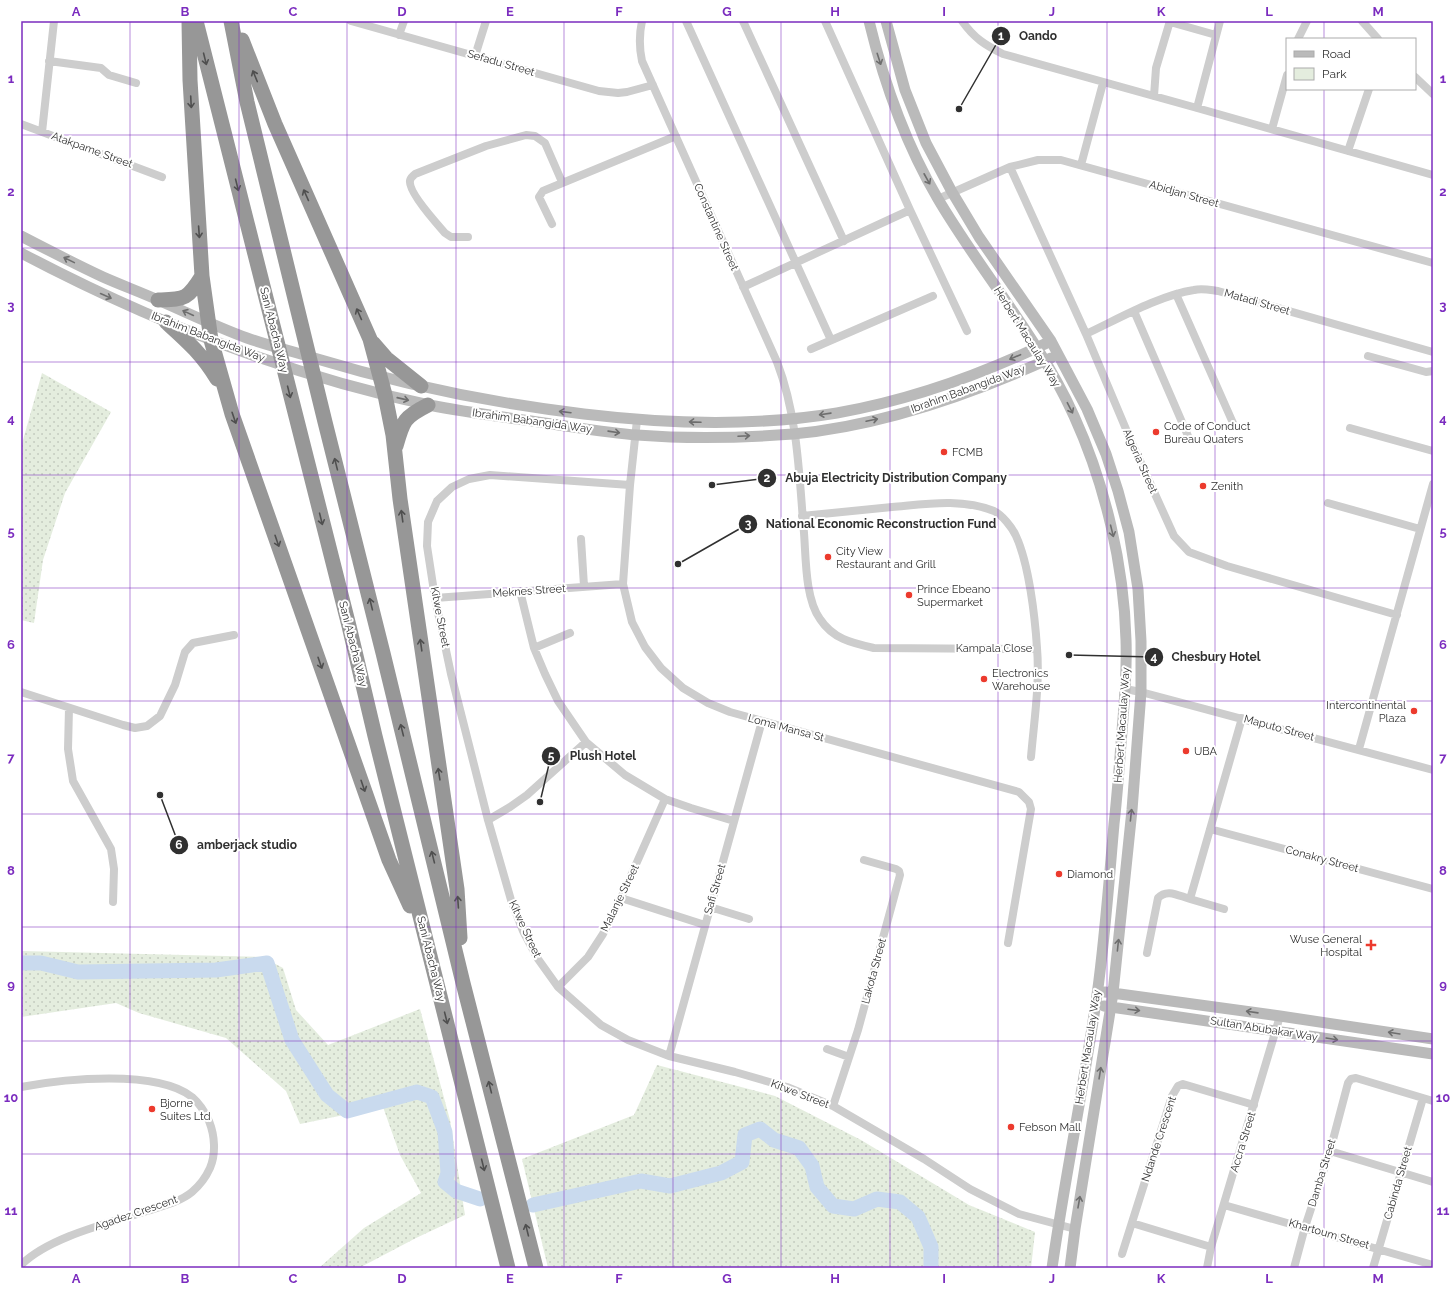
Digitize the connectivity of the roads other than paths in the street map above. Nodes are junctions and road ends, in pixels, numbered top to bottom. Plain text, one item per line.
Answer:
1 (54, 21) edge
2 (189, 21) edge
3 (196, 21) edge
4 (231, 21) edge
5 (235, 21) edge
6 (351, 21) edge
7 (404, 21) edge
8 (486, 21) edge
9 (642, 21) edge
10 (686, 21) edge
11 (743, 21) edge
12 (825, 21) edge
13 (869, 21) edge
14 (886, 21) edge
15 (962, 21) edge
16 (1170, 21) edge
17 (1220, 21) edge
18 (1307, 21) edge
19 (1362, 21) edge
20 (399, 35) junction
21 (1216, 36) junction
22 (1298, 38) edge
23 (1377, 38) edge
24 (475, 56) junction
25 (49, 61) junction
26 (1416, 78) edge
27 (1286, 79) edge
28 (136, 83) dead end
29 (1104, 83) junction
30 (653, 85) junction
31 (1369, 90) edge
32 (1433, 94) edge
33 (1154, 96) junction
34 (1197, 108) junction
35 (21, 124) edge
36 (1272, 129) junction
37 (42, 132) junction
38 (676, 136) junction
39 (1348, 151) junction
40 (1081, 165) junction
41 (1010, 167) junction
42 (1433, 175) edge
43 (162, 177) dead end
44 (562, 182) junction
45 (952, 192) junction
46 (938, 199) junction
47 (910, 210) junction
48 (552, 224) dead end
49 (21, 236) edge
50 (468, 237) dead end
51 (844, 240) junction
52 (21, 254) edge
53 (796, 262) junction
54 (1433, 263) edge
55 (202, 276) junction
56 (743, 287) junction
57 (1176, 294) junction
58 (933, 296) dead end
59 (158, 300) junction
60 (1134, 311) junction
61 (166, 322) junction
62 (208, 323) junction
63 (967, 331) dead end
64 (1086, 334) junction
65 (370, 339) junction
66 (211, 340) junction
67 (831, 340) junction
68 (1051, 341) junction
69 (812, 348) dead end
70 (1037, 348) junction
71 (1433, 352) edge
72 (1058, 354) junction
73 (1368, 356) dead end
74 (1044, 360) junction
75 (1433, 371) edge
76 (381, 377) junction
77 (421, 386) junction
78 (385, 395) junction
79 (227, 397) junction
80 (428, 405) junction
81 (793, 419) junction
82 (637, 420) junction
83 (1233, 423) dead end
84 (1350, 428) dead end
85 (795, 434) junction
86 (636, 435) junction
87 (1188, 436) dead end
88 (1433, 451) edge
89 (395, 453) junction
90 (1433, 484) edge
91 (630, 485) junction
92 (1328, 503) dead end
93 (802, 516) junction
94 (1420, 529) junction
95 (581, 540) dead end
96 (623, 584) junction
97 (584, 586) junction
98 (520, 591) junction
99 (435, 598) junction
100 (1397, 615) junction
101 (570, 633) dead end
102 (234, 635) dead end
103 (534, 648) junction
104 (1037, 649) junction
105 (1125, 689) junction
106 (21, 692) edge
107 (1141, 692) junction
108 (69, 708) junction
109 (1242, 718) junction
110 (762, 721) junction
111 (586, 742) junction
112 (1359, 749) junction
113 (1031, 757) dead end
114 (1433, 770) edge
115 (665, 799) junction
116 (488, 820) junction
117 (734, 821) junction
118 (1210, 829) junction
119 (864, 860) dead end
120 (1433, 889) edge
121 (621, 898) junction
122 (1190, 899) junction
123 (113, 902) dead end
124 (710, 907) junction
125 (1224, 909) dead end
126 (750, 918) dead end
127 (705, 925) junction
128 (426, 939) junction
129 (1008, 943) dead end
130 (1147, 953) dead end
131 (463, 983) junction
132 (558, 987) junction
133 (1097, 992) junction
134 (1112, 993) junction
135 (1095, 1005) junction
136 (1111, 1007) junction
137 (1280, 1016) junction
138 (1276, 1030) junction
139 (1433, 1039) edge
140 (827, 1049) dead end
141 (1433, 1054) edge
142 (669, 1056) junction
143 (849, 1057) junction
144 (21, 1087) edge
145 (1423, 1098) junction
146 (1433, 1101) edge
147 (833, 1106) junction
148 (1254, 1106) junction
149 (1330, 1151) junction
150 (1401, 1173) junction
151 (1433, 1182) edge
152 (1224, 1205) junction
153 (1132, 1223) junction
154 (1058, 1225) junction
155 (1305, 1227) junction
156 (1074, 1229) junction
157 (1211, 1247) junction
158 (1379, 1249) junction
159 (1122, 1254) dead end
160 (21, 1265) edge
161 (1433, 1265) edge
162 (508, 1268) edge
163 (536, 1268) edge
164 (1052, 1268) edge
165 (1070, 1268) edge
166 (1207, 1268) edge
167 (1294, 1268) edge
168 (1373, 1268) edge

1 - 25 street
2 -> 55 highway
3 -> 128 highway, Sani Abacha Way
131 -> 4 highway
65 -> 5 highway
6 - 20 street, Sefadu Street
7 - 20 street
8 - 24 street
9 - 30 street, Constantine Street
10 - 53 street
11 - 51 street
12 - 47 street
13 -> 46 main road, Herbert Macaulay Way
14 - 45 main road, Herbert Macaulay Way
15 - 29 street
16 - 21 street
16 - 33 street
17 - 21 street
18 - 22 street
19 - 23 street
20 - 24 street, Sefadu Street
21 - 34 street
24 - 30 street, Sefadu Street
25 - 28 street
25 - 37 street
26 - 32 street
27 - 36 street
29 - 33 street
29 - 40 street
30 - 38 street, Constantine Street
31 - 39 street
33 - 34 street
34 - 36 street
35 - 37 street, Atakpame Street
36 - 39 street
37 - 43 street, Atakpame Street
38 - 44 street
38 - 56 street, Constantine Street
39 - 42 street
40 - 41 street, Abidjan Street
40 - 54 street, Abidjan Street
41 - 45 street, Abidjan Street
41 - 64 street, Algeria Street
44 - 48 street
44 - 50 street
45 - 46 street, Abidjan Street
45 - 68 main road, Herbert Macaulay Way
46 - 70 main road, Herbert Macaulay Way
47 - 51 street
47 - 63 street
59 -> 49 main road, Ibrahim Babangida Way
51 - 53 street
52 -> 61 main road, Ibrahim Babangida Way
53 - 56 street
53 - 67 street
55 - 59 highway
55 - 62 highway
56 - 81 street, Constantine Street
57 - 60 street, Matadi Street
57 - 71 street, Matadi Street
57 - 83 street
58 - 67 street
62 -> 59 main road, Ibrahim Babangida Way
60 - 64 street, Matadi Street
60 - 87 street
61 - 66 main road, Ibrahim Babangida Way
61 - 79 highway
62 - 66 highway
62 - 76 main road, Ibrahim Babangida Way
64 - 100 street, Algeria Street
65 - 76 highway
65 - 77 highway
66 - 78 main road, Ibrahim Babangida Way
66 - 79 highway
67 - 69 street
68 - 70 main road, Ibrahim Babangida Way
68 - 72 main road, Herbert Macaulay Way
70 - 74 main road, Herbert Macaulay Way
70 -> 81 main road, Ibrahim Babangida Way
72 - 74 main road, Ibrahim Babangida Way
72 - 107 main road, Herbert Macaulay Way
73 - 75 street
85 -> 74 main road, Ibrahim Babangida Way
74 -> 105 main road, Herbert Macaulay Way
76 - 77 main road, Ibrahim Babangida Way
76 - 78 highway
82 -> 77 main road, Ibrahim Babangida Way
78 -> 80 main road, Ibrahim Babangida Way
78 - 89 highway
79 -> 128 highway
80 -> 86 main road, Ibrahim Babangida Way
80 - 89 highway
81 -> 82 main road, Ibrahim Babangida Way
81 - 85 street, Constantine Street
82 - 86 street, Loma Mansa St
84 - 88 street
86 -> 85 main road, Ibrahim Babangida Way
85 - 93 street, Constantine Street
86 - 91 street, Loma Mansa St
131 -> 89 highway
90 - 94 street
91 - 96 street, Loma Mansa St
91 - 99 street, Kitwe Street
92 - 94 street
93 - 104 street, Kampala Close
93 - 104 street, Kampala Close
94 - 100 street
95 - 97 street
96 - 97 street, Meknes Street
96 - 110 street, Loma Mansa St
97 - 98 street, Meknes Street
98 - 99 street, Meknes Street
98 - 103 street
99 - 116 street, Kitwe Street
100 - 112 street
101 - 103 street
102 - 108 street
103 - 111 street
104 - 113 street
105 - 107 street, Maputo Street
105 - 133 main road, Herbert Macaulay Way
106 - 108 street
107 - 109 street, Maputo Street
134 -> 107 main road, Herbert Macaulay Way
108 - 123 street
109 - 112 street, Maputo Street
109 - 118 street
110 - 117 street, Safi Street
110 - 129 street, Loma Mansa St
111 - 115 street
111 - 116 street
112 - 114 street, Maputo Street
115 - 117 street
115 - 121 street, Malanje Street
116 - 132 street, Kitwe Street
117 - 124 street, Safi Street
118 - 120 street, Conakry Street
118 - 122 street
119 - 143 street, Lakota Street
121 - 127 street
121 - 132 street, Malanje Street
122 - 125 street
122 - 130 street
124 - 126 street
124 - 127 street, Safi Street
127 - 142 street, Safi Street
128 -> 162 highway, Sani Abacha Way
163 -> 131 highway
132 - 142 street, Kitwe Street
133 - 134 main road, Sultan Abubakar Way
133 - 135 main road, Herbert Macaulay Way
134 - 136 main road, Herbert Macaulay Way
137 -> 134 main road, Sultan Abubakar Way
135 - 136 main road, Sultan Abubakar Way
135 - 154 main road, Herbert Macaulay Way
136 -> 138 main road, Sultan Abubakar Way
156 -> 136 main road, Herbert Macaulay Way
137 - 138 street, Accra Street
139 -> 137 main road, Sultan Abubakar Way
138 -> 141 main road, Sultan Abubakar Way
138 - 148 street, Accra Street
140 - 143 street
142 - 147 street, Kitwe Street
143 - 147 street, Lakota Street
144 - 160 street, Agadez Crescent
145 - 146 street
145 - 149 street, Damba Street
145 - 150 street, Cabinda Street
147 - 154 street, Kitwe Street
148 - 152 street, Accra Street
148 - 153 street, Ndande Crescent
149 - 150 street
149 - 155 street, Damba Street
150 - 151 street
150 - 158 street, Cabinda Street
152 - 155 street, Khartoum Street
152 - 157 street, Accra Street
153 - 157 street
153 - 159 street, Ndande Crescent
154 - 156 street, Kitwe Street
154 - 164 main road, Herbert Macaulay Way
155 - 158 street, Khartoum Street
155 - 167 street, Damba Street
156 - 165 main road, Herbert Macaulay Way
157 - 166 street, Accra Street
158 - 161 street, Khartoum Street
158 - 168 street, Cabinda Street

